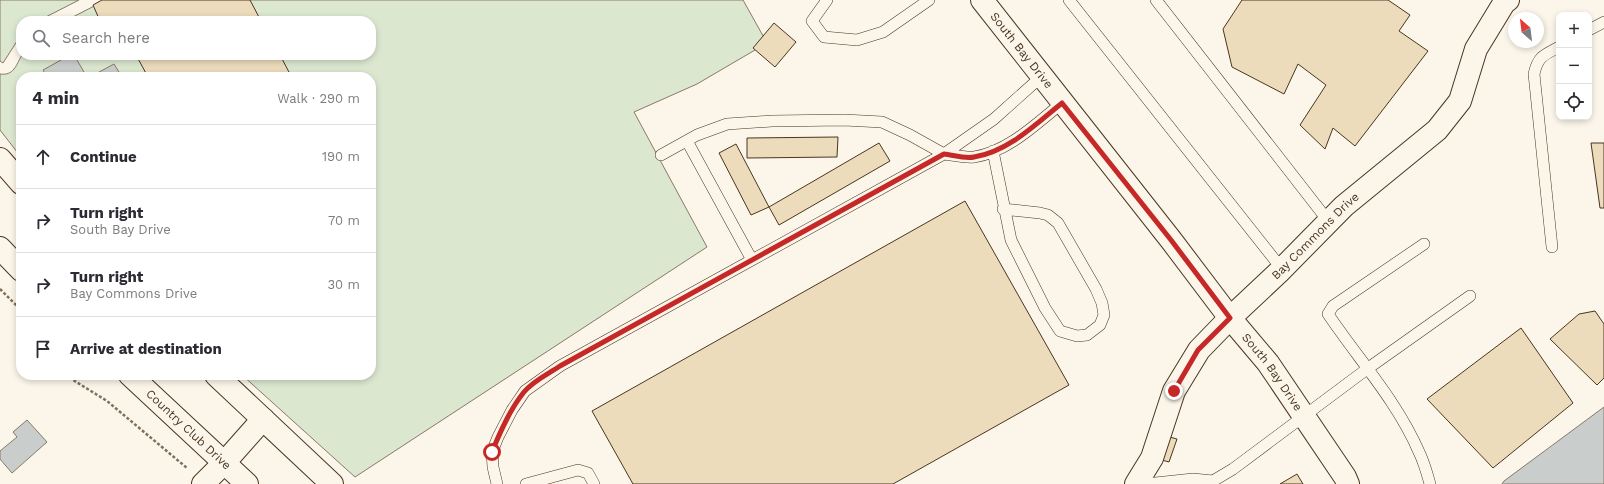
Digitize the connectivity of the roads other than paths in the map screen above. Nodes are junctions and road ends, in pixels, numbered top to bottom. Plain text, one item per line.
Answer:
1 (827, 0) edge
2 (929, 0) edge
3 (982, 0) edge
4 (1069, 0) edge
5 (1156, 0) edge
6 (1508, 0) edge
7 (1604, 22) edge
8 (1592, 28) edge
9 (1557, 48) edge
10 (1042, 76) junction
11 (1062, 103) junction
12 (687, 141) junction
13 (993, 151) junction
14 (944, 154) junction
15 (661, 155) dead end
16 (0, 159) edge
17 (16, 177) edge
18 (1003, 209) junction
19 (1329, 222) junction
20 (1424, 244) dead end
21 (1552, 247) dead end
22 (0, 248) edge
23 (752, 260) junction
24 (16, 265) edge
25 (1282, 269) junction
26 (1470, 296) dead end
27 (1230, 318) junction
28 (1367, 368) junction
29 (135, 380) edge
30 (221, 380) edge
31 (1303, 415) junction
32 (263, 418) junction
33 (224, 463) junction
34 (203, 484) edge
35 (247, 484) edge
36 (332, 484) edge
37 (497, 484) edge
38 (526, 484) edge
39 (594, 484) edge
40 (1136, 484) edge
41 (1146, 484) edge
42 (1348, 484) edge
43 (1430, 484) edge

1 - 2 lane
3 - 10 street, South Bay Drive
4 - 25 lane
5 - 19 lane
6 - 19 street, Bay Commons Drive
7 - 8 lane
9 - 21 lane
10 - 11 street, South Bay Drive
10 - 14 lane
11 - 13 lane
11 - 27 street, South Bay Drive
12 - 14 lane
12 - 15 lane
12 - 23 lane
13 - 14 lane
13 - 18 lane
14 - 23 lane
16 - 17 street
18 - 18 lane
19 - 25 street, Bay Commons Drive
20 - 28 lane
22 - 24 street
23 - 37 lane
25 - 27 street, Bay Commons Drive
26 - 28 lane
27 - 31 street, South Bay Drive
27 - 40 street, Bay Commons Drive
28 - 31 lane
28 - 43 lane
29 - 33 street, Country Club Drive
30 - 32 street
31 - 41 lane
31 - 42 street, South Bay Drive
32 - 33 street
32 - 36 street
33 - 34 street
33 - 35 street, Country Club Drive
38 - 39 lane

